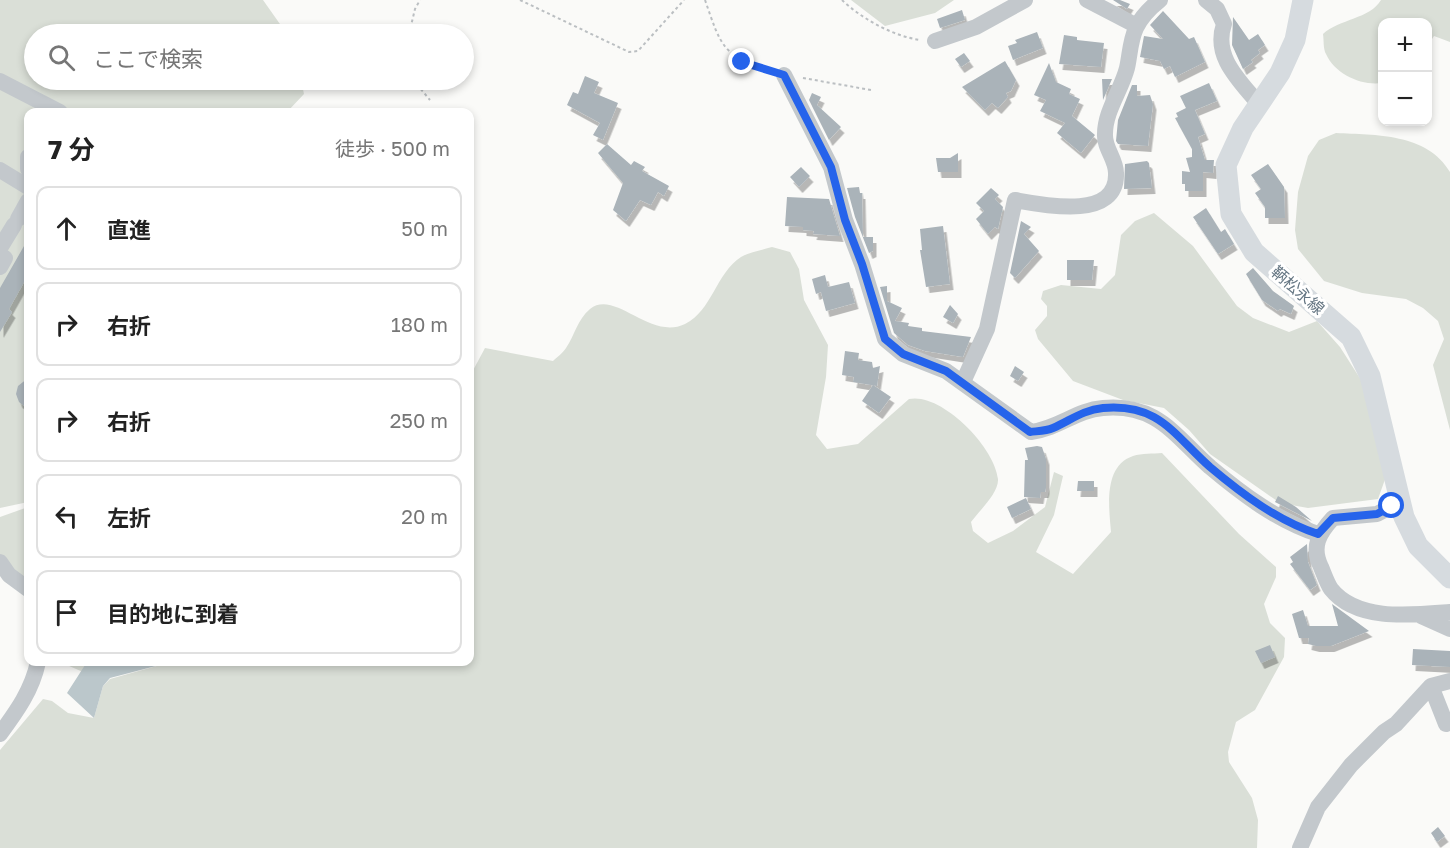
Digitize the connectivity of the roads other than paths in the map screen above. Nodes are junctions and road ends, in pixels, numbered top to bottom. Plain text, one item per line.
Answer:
1 (1025, 0) edge
2 (1088, 0) edge
3 (1160, 0) edge
4 (1206, 0) edge
5 (1303, 0) edge
6 (1137, 26) junction
7 (935, 41) road end
8 (784, 75) road end
9 (0, 81) edge
10 (1258, 103) junction
11 (52, 108) edge
12 (0, 170) edge
13 (24, 185) edge
14 (24, 208) edge
15 (0, 248) edge
16 (0, 255) edge
17 (0, 267) edge
18 (963, 382) junction
19 (1404, 518) junction
20 (1318, 534) junction
21 (0, 562) edge
22 (1450, 578) edge
23 (24, 586) edge
24 (1450, 612) edge
25 (1417, 615) junction
26 (1450, 628) edge
27 (37, 666) edge
28 (1450, 681) edge
29 (1431, 686) junction
30 (1446, 724) dead end
31 (0, 734) edge
32 (1300, 848) edge

1 - 7 street
2 - 6 street
3 - 6 street
4 - 10 street
5 - 10 main road, 鞆松永線
6 - 18 street
8 - 18 street
9 - 11 street
10 - 19 main road, 鞆松永線
12 - 13 street
14 - 15 street
16 - 17 street
18 - 20 street
19 - 20 street
19 - 22 main road, 鞆松永線
20 - 25 street
21 - 23 street
24 - 25 street
25 - 26 street
27 - 31 street
28 - 29 street
29 - 30 street
29 - 32 street

